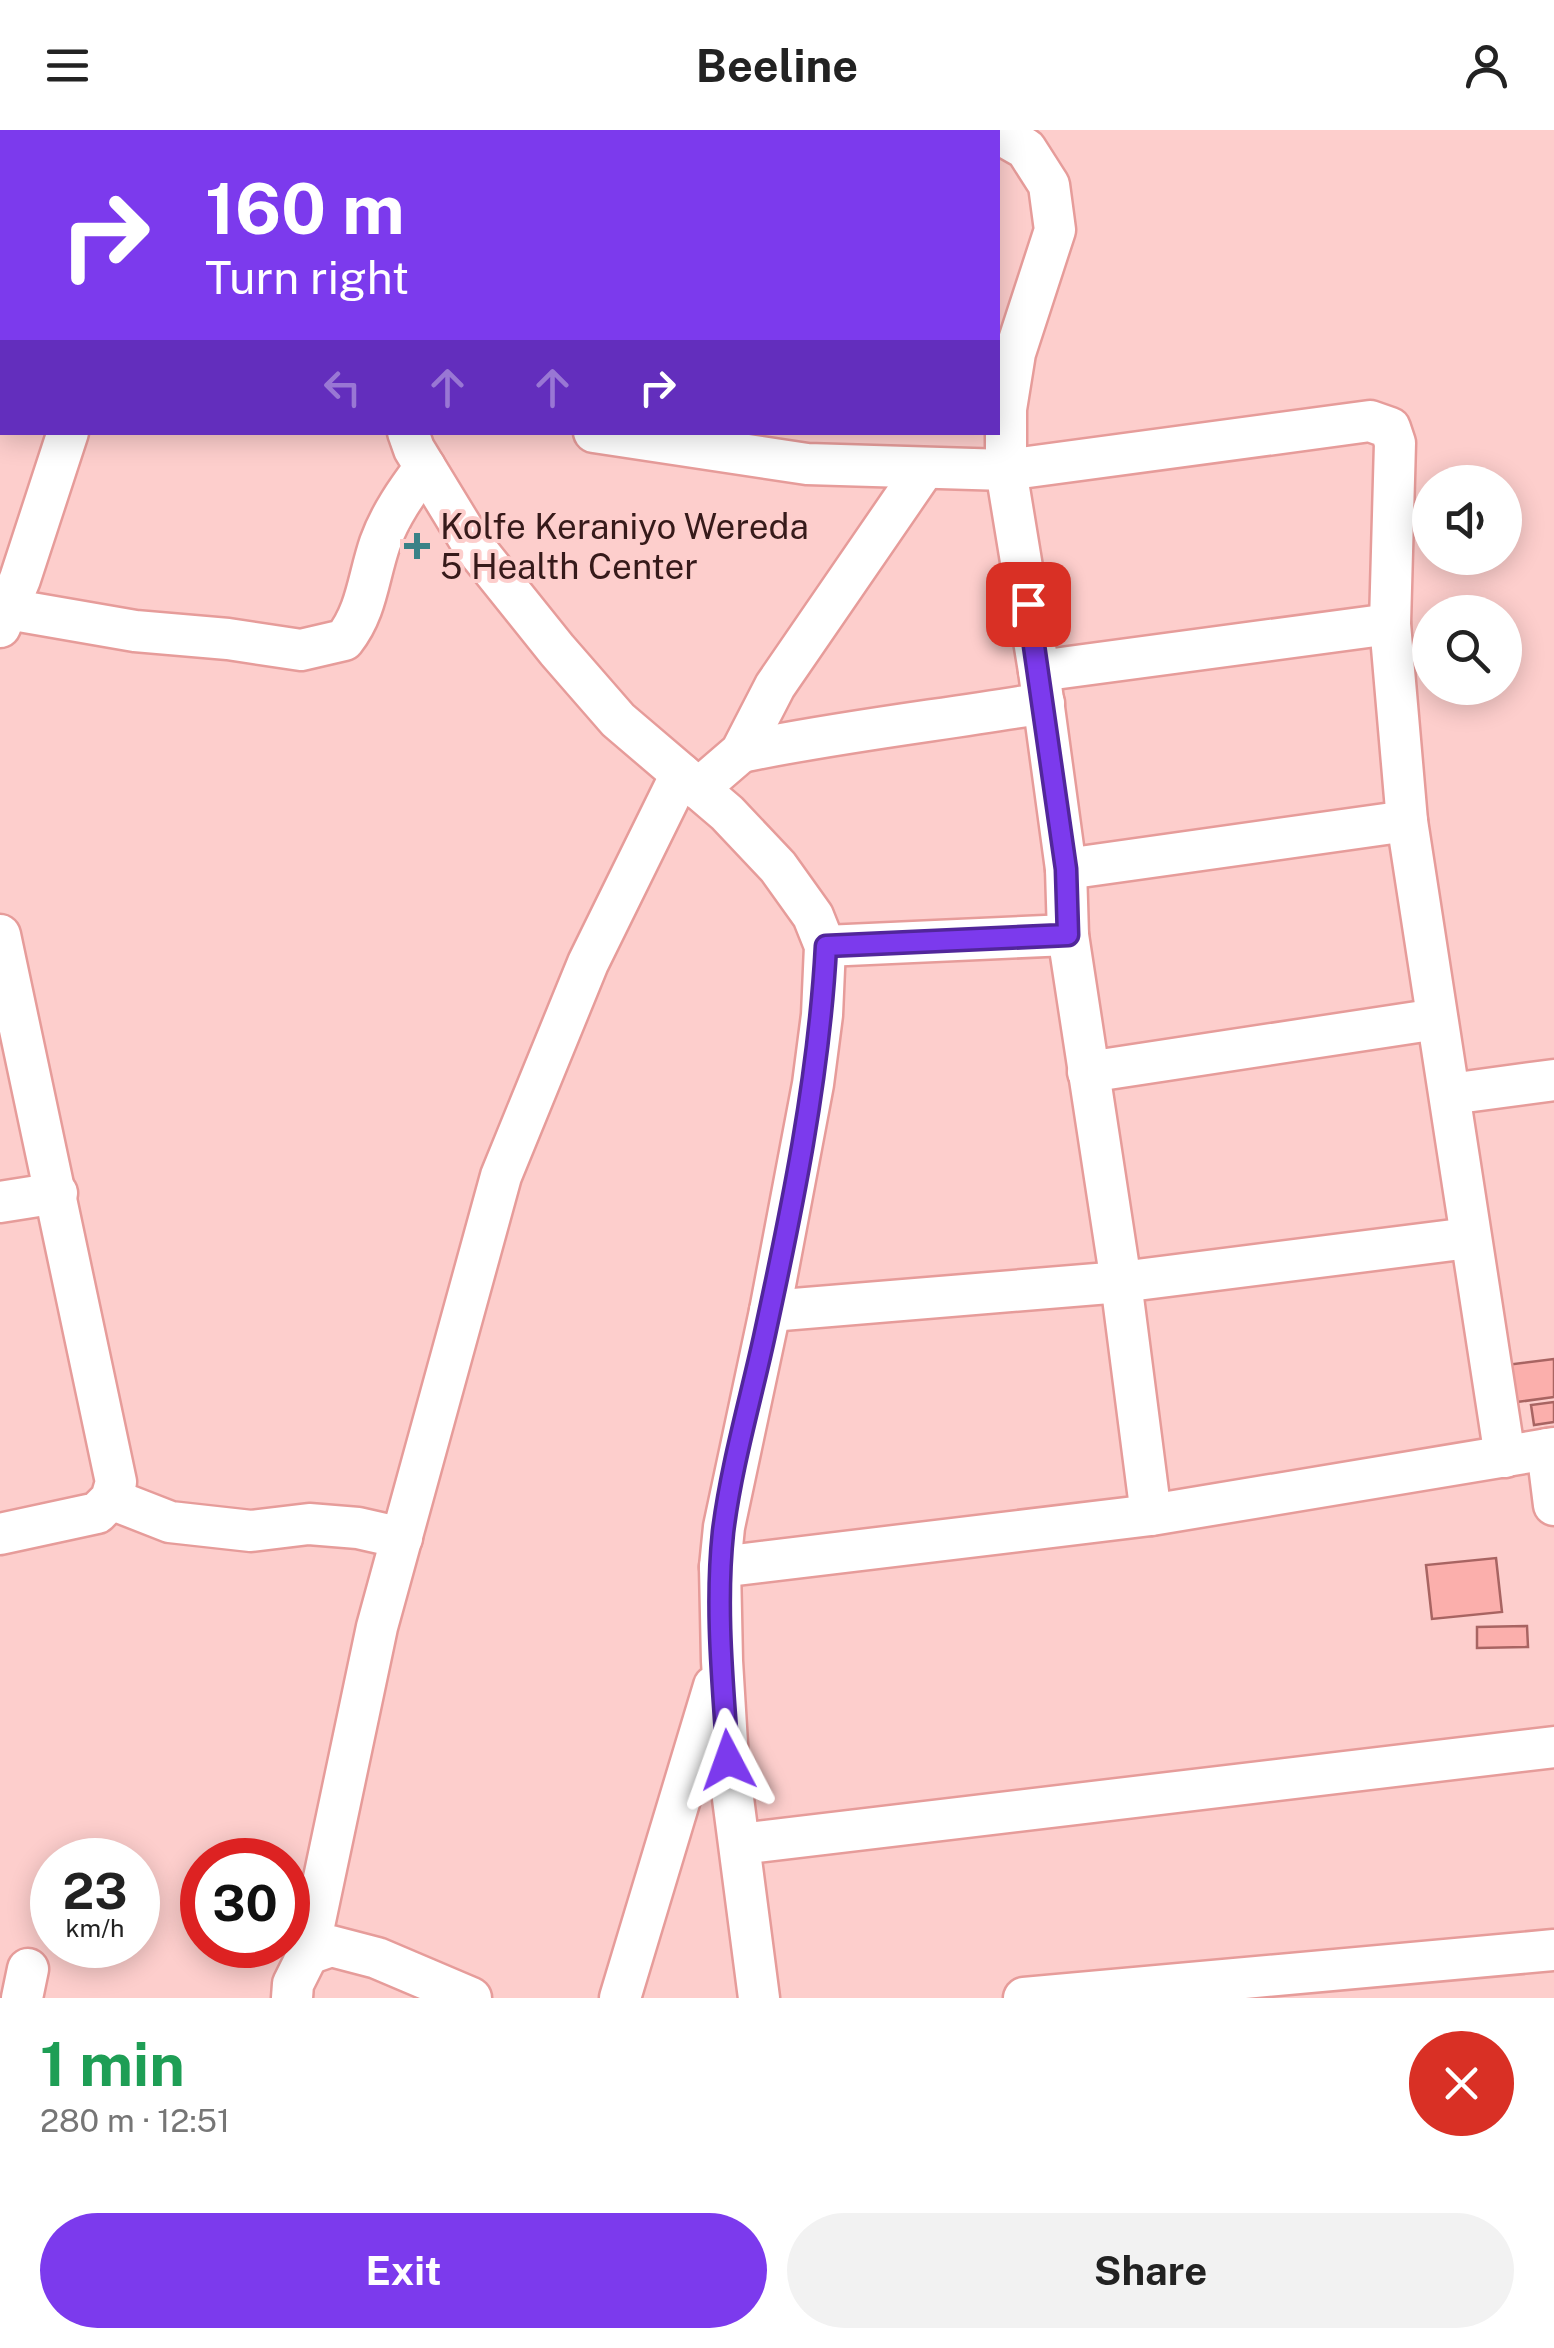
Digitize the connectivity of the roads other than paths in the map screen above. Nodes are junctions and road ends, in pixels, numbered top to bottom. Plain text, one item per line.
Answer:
1 (1000, 135) edge
2 (67, 435) edge
3 (614, 435) edge
4 (416, 450) edge
5 (924, 469) junction
6 (1006, 470) junction
7 (4, 618) edge
8 (1390, 624) junction
9 (1042, 687) junction
10 (741, 752) junction
11 (689, 782) junction
12 (1407, 822) junction
13 (1066, 869) junction
14 (0, 935) edge
15 (1068, 935) junction
16 (826, 946) junction
17 (1437, 1019) junction
18 (1088, 1072) junction
19 (1554, 1080) edge
20 (1450, 1094) junction
21 (57, 1193) junction
22 (0, 1202) edge
23 (1469, 1238) junction
24 (1122, 1282) junction
25 (770, 1311) junction
26 (1551, 1448) edge
27 (1505, 1457) junction
28 (111, 1499) junction
29 (1554, 1505) edge
30 (1151, 1515) junction
31 (0, 1534) edge
32 (402, 1538) junction
33 (720, 1567) junction
34 (722, 1662) junction
35 (1554, 1747) edge
36 (740, 1844) junction
37 (310, 1945) edge
38 (1554, 1950) edge
39 (310, 1953) edge
40 (301, 1968) edge
41 (292, 1998) edge
42 (471, 1998) edge
43 (620, 1998) edge
44 (759, 1998) edge
45 (1024, 1998) edge

1 - 6 street
2 - 7 street
3 - 5 street
4 - 7 street
4 - 11 street
5 - 6 street
5 - 10 street
6 - 8 street
6 - 9 street
8 - 9 street
8 - 12 street
9 - 10 street
9 - 13 street
10 - 11 street
11 - 16 street
11 - 32 street
12 - 13 street
12 - 17 street
13 - 15 street
14 - 21 street
15 - 16 street
15 - 18 street
16 - 25 street
17 - 18 street
17 - 20 street
18 - 24 street
19 - 20 street
20 - 23 street
21 - 22 street
21 - 28 street
23 - 24 street
23 - 27 street
24 - 25 street
24 - 30 street
25 - 33 street
26 - 27 street
26 - 29 street
27 - 30 street
28 - 31 street
28 - 32 street
30 - 33 street
32 - 37 street
33 - 34 street
34 - 36 street
34 - 43 street
35 - 36 street
36 - 44 street
38 - 45 street
39 - 42 street
40 - 41 street

